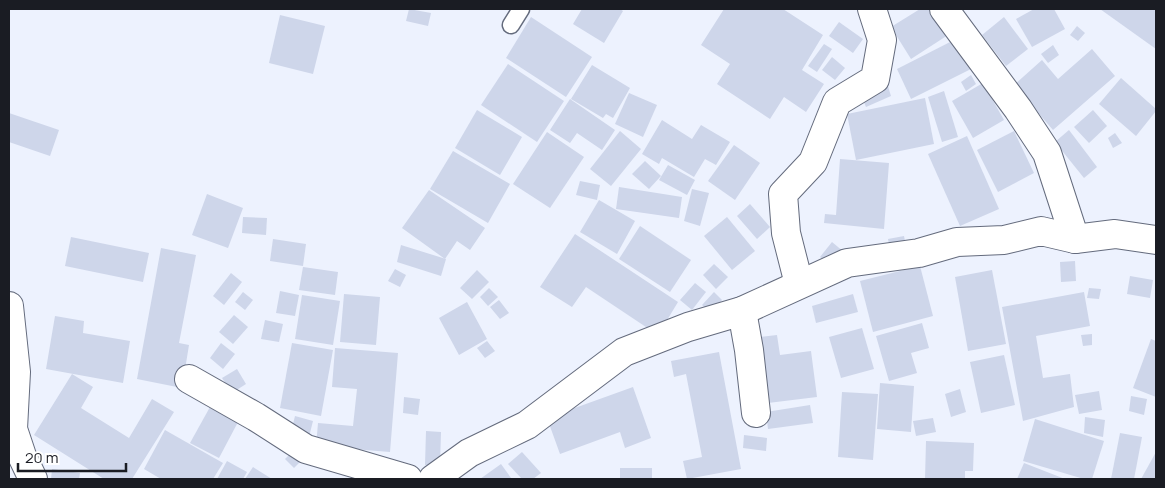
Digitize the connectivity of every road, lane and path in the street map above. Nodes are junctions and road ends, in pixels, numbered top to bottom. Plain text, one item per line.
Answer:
1 (521, 9) edge
2 (872, 9) edge
3 (944, 9) edge
4 (511, 25) dead end
5 (1075, 239) junction
6 (1156, 240) edge
7 (799, 284) junction
8 (9, 306) edge
9 (742, 311) junction
10 (189, 379) dead end
11 (756, 413) dead end
12 (33, 479) edge
13 (408, 479) edge
14 (433, 479) edge

1 - 4 lane
2 - 7 street
3 - 5 street
5 - 6 street
5 - 7 street
7 - 9 street
8 - 12 street
9 - 11 street
9 - 14 street
10 - 13 street

